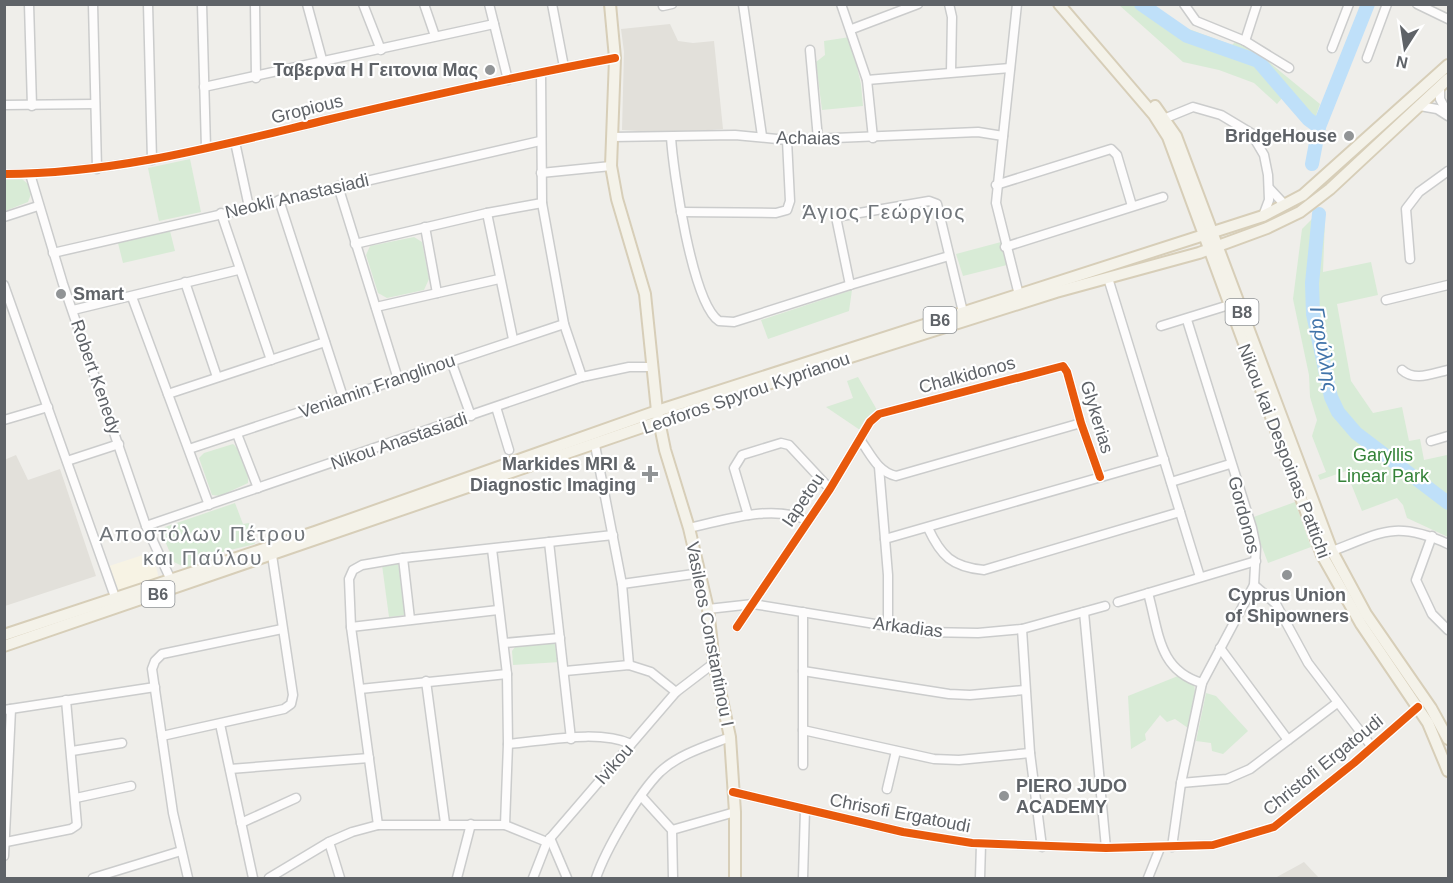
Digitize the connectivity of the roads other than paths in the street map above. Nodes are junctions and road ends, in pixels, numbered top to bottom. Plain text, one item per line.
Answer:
1 (29, 4) edge
2 (93, 4) edge
3 (148, 4) edge
4 (202, 4) edge
5 (255, 4) edge
6 (307, 4) edge
7 (363, 4) edge
8 (424, 4) edge
9 (489, 4) edge
10 (552, 4) edge
11 (610, 4) edge
12 (743, 4) edge
13 (841, 4) edge
14 (918, 4) edge
15 (949, 4) edge
16 (1017, 4) edge
17 (1059, 4) edge
18 (1067, 4) edge
19 (1184, 4) edge
20 (1257, 4) edge
21 (1349, 4) edge
22 (1387, 4) edge
23 (1418, 4) edge
24 (1430, 7) edge
25 (1449, 19) edge
26 (494, 24) junction
27 (852, 29) junction
28 (435, 36) junction
29 (1245, 41) junction
30 (1332, 48) dead end
31 (381, 50) junction
32 (810, 50) dead end
33 (615, 58) junction
34 (1367, 58) dead end
35 (323, 63) junction
36 (1449, 65) edge
37 (564, 67) junction
38 (1010, 68) junction
39 (1289, 68) dead end
40 (951, 72) junction
41 (540, 73) junction
42 (256, 78) junction
43 (1449, 79) edge
44 (508, 80) junction
45 (867, 80) junction
46 (204, 87) junction
47 (1440, 88) junction
48 (95, 104) junction
49 (4, 105) edge
50 (32, 106) junction
51 (1420, 106) junction
52 (1449, 116) edge
53 (1166, 118) junction
54 (671, 136) junction
55 (762, 136) junction
56 (1003, 136) junction
57 (612, 137) junction
58 (873, 138) junction
59 (787, 140) junction
60 (818, 140) junction
61 (540, 141) junction
62 (236, 142) junction
63 (206, 148) junction
64 (152, 160) junction
65 (611, 166) junction
66 (97, 169) junction
67 (1449, 171) edge
68 (541, 173) junction
69 (4, 174) edge
70 (30, 174) junction
71 (338, 186) junction
72 (996, 186) junction
73 (1270, 189) junction
74 (1163, 197) dead end
75 (279, 200) junction
76 (542, 203) junction
77 (1286, 205) junction
78 (38, 206) junction
79 (1132, 206) junction
80 (249, 207) junction
81 (681, 212) junction
82 (221, 213) junction
83 (487, 213) junction
84 (1263, 216) junction
85 (4, 217) edge
86 (424, 227) junction
87 (1209, 235) junction
88 (355, 244) junction
89 (1005, 247) junction
90 (1213, 248) junction
91 (53, 253) junction
92 (949, 256) junction
93 (1410, 259) dead end
94 (238, 270) junction
95 (1108, 278) junction
96 (499, 279) junction
97 (185, 282) junction
98 (4, 285) edge
99 (850, 285) junction
100 (1449, 285) edge
101 (437, 292) junction
102 (1019, 295) junction
103 (132, 297) junction
104 (1386, 300) dead end
105 (1229, 305) junction
106 (376, 307) junction
107 (73, 310) junction
108 (963, 312) junction
109 (1187, 320) junction
110 (564, 324) junction
111 (1161, 326) dead end
112 (513, 339) junction
113 (325, 342) junction
114 (271, 360) junction
115 (451, 361) junction
116 (1063, 366) joint
117 (653, 367) junction
118 (1449, 369) edge
119 (1402, 370) dead end
120 (217, 377) junction
121 (582, 377) junction
122 (398, 379) junction
123 (168, 394) junction
124 (343, 397) junction
125 (48, 407) junction
126 (496, 407) junction
127 (879, 414) joint
128 (471, 416) junction
129 (659, 417) junction
130 (4, 420) edge
131 (1081, 423) junction
132 (237, 434) junction
133 (1449, 436) edge
134 (861, 441) junction
135 (1431, 441) dead end
136 (119, 444) junction
137 (595, 445) junction
138 (189, 449) junction
139 (509, 450) dead end
140 (1164, 459) junction
141 (67, 461) junction
142 (1230, 464) junction
143 (879, 467) junction
144 (1100, 477) junction
145 (1171, 482) junction
146 (258, 488) junction
147 (830, 489) junction
148 (209, 505) junction
149 (1180, 512) junction
150 (748, 516) junction
151 (807, 520) junction
152 (146, 526) junction
153 (689, 528) junction
154 (928, 528) junction
155 (613, 535) junction
156 (1432, 536) junction
157 (885, 539) junction
158 (549, 542) junction
159 (1449, 544) edge
160 (492, 549) junction
161 (1327, 553) junction
162 (272, 555) junction
163 (403, 558) junction
164 (1256, 561) junction
165 (701, 573) junction
166 (1200, 577) junction
167 (170, 578) junction
168 (622, 584) junction
169 (1254, 585) junction
170 (1148, 593) junction
171 (115, 597) junction
172 (1118, 602) dead end
173 (753, 604) junction
174 (1105, 606) dead end
175 (708, 609) junction
176 (498, 610) junction
177 (804, 612) junction
178 (1084, 612) junction
179 (410, 619) junction
180 (888, 626) junction
181 (351, 627) junction
182 (737, 627) dead end
183 (282, 629) junction
184 (1022, 629) junction
185 (1449, 630) edge
186 (4, 635) edge
187 (560, 638) junction
188 (504, 643) junction
189 (4, 646) edge
190 (1220, 648) junction
191 (714, 663) junction
192 (629, 665) junction
193 (565, 671) junction
194 (803, 671) junction
195 (507, 674) junction
196 (426, 681) junction
197 (1202, 683) junction
198 (155, 687) junction
199 (360, 689) junction
200 (1025, 690) junction
201 (676, 692) junction
202 (66, 700) junction
203 (1337, 703) junction
204 (1418, 707) junction
205 (8, 710) edge
206 (220, 724) junction
207 (803, 730) junction
208 (162, 736) junction
209 (1448, 736) edge
210 (730, 738) junction
211 (571, 739) junction
212 (1288, 740) junction
213 (122, 743) dead end
214 (508, 744) junction
215 (631, 744) junction
216 (1372, 747) junction
217 (72, 751) junction
218 (896, 751) junction
219 (1030, 753) junction
220 (369, 758) junction
221 (803, 765) dead end
222 (230, 769) junction
223 (1449, 771) edge
224 (1181, 783) junction
225 (131, 786) dead end
226 (887, 789) dead end
227 (733, 792) junction
228 (642, 797) junction
229 (76, 798) junction
230 (296, 798) dead end
231 (805, 809) junction
232 (735, 812) junction
233 (241, 823) junction
234 (445, 823) junction
235 (471, 824) junction
236 (378, 825) junction
237 (505, 825) junction
238 (672, 830) junction
239 (549, 840) junction
240 (6, 842) edge
241 (329, 842) junction
242 (981, 844) junction
243 (1042, 847) junction
244 (1172, 847) junction
245 (1107, 848) junction
246 (1160, 848) junction
247 (181, 851) junction
248 (4, 856) edge
249 (93, 879) edge
250 (188, 879) edge
251 (253, 879) edge
252 (269, 879) edge
253 (340, 879) edge
254 (457, 879) edge
255 (533, 879) edge
256 (567, 879) edge
257 (596, 879) edge
258 (673, 879) edge
259 (735, 879) edge
260 (803, 879) edge
261 (980, 879) edge
262 (1148, 879) edge

1 - 50 street
2 - 48 street
3 - 64 street
4 - 46 street
5 - 42 street
6 - 35 street
7 - 31 street
8 - 28 street
9 - 26 street
10 - 37 street
11 - 33 main road, Vasileos Constantinou I
12 - 55 street
13 - 27 street
14 - 27 street
15 - 40 street
16 - 38 street
17 - 87 main road, Nikou kai Despoinas Pattichi / B8
18 - 53 main road, Nikou kai Despoinas Pattichi
19 - 29 street
20 - 29 street
21 - 30 street
22 - 34 street
23 - 24 street
24 - 25 street
26 - 28 street
26 - 44 street
27 - 45 street
28 - 31 street
29 - 39 street
31 - 35 street
32 - 60 street
33 - 37 street, Gropious
33 - 57 main road, Vasileos Constantinou I
35 - 42 street
36 - 77 main road, Leoforos Spyrou Kyprianou / B6
37 - 41 street, Gropious
38 - 40 street
38 - 56 street
40 - 45 street
41 - 44 street, Gropious
41 - 61 street
42 - 46 street
43 - 47 main road, Leoforos Spyrou Kyprianou / B6
44 - 62 street, Gropious
45 - 58 street
46 - 63 street
47 - 51 main road, Leoforos Spyrou Kyprianou / B6
47 - 52 street
48 - 50 street
48 - 66 street
49 - 50 street
51 - 52 street
51 - 90 main road, Leoforos Spyrou Kyprianou / B6
53 - 73 street
53 - 87 main road, Nikou kai Despoinas Pattichi / B8
54 - 55 street, Achaias
54 - 57 street, Achaias
54 - 81 street
55 - 59 street, Achaias
56 - 58 street, Achaias
56 - 72 street
57 - 65 main road, Vasileos Constantinou I
58 - 60 street, Achaias
59 - 60 street, Achaias
59 - 81 street
61 - 68 street
61 - 71 street, Neokli Anastasiadi
62 - 63 street, Gropious
62 - 80 street
63 - 64 street, Gropious
64 - 66 street, Gropious
65 - 68 street
65 - 117 main road, Vasileos Constantinou I
66 - 70 street, Gropious
67 - 93 street
68 - 76 street
69 - 70 street, Gropious
70 - 78 street, Robert Kenedy
71 - 75 street, Neokli Anastasiadi
71 - 88 street
72 - 79 street
72 - 89 street
73 - 77 street
73 - 84 street
74 - 79 street
75 - 80 street, Neokli Anastasiadi
75 - 113 street
76 - 83 street
76 - 110 street
77 - 84 main road, Leoforos Spyrou Kyprianou / B6
78 - 85 street
78 - 91 street, Robert Kenedy
79 - 89 street
80 - 82 street, Neokli Anastasiadi
81 - 99 street
82 - 91 street, Neokli Anastasiadi
82 - 94 street
83 - 86 street
83 - 96 street
84 - 87 main road, Leoforos Spyrou Kyprianou / B6
86 - 88 street
86 - 101 street
87 - 90 main road, Nikou kai Despoinas Pattichi / B8
87 - 102 main road, Leoforos Spyrou Kyprianou / B6
88 - 106 street
89 - 102 street
90 - 95 main road, Leoforos Spyrou Kyprianou / B6
90 - 105 main road, Nikou kai Despoinas Pattichi / B8
90 - 161 main road, Nikou kai Despoinas Pattichi / B8
91 - 107 street, Robert Kenedy
92 - 99 street
92 - 99 street
92 - 108 street
94 - 97 street
94 - 114 street
95 - 129 main road, Leoforos Spyrou Kyprianou / B6
95 - 140 street
96 - 101 street
96 - 112 street
97 - 103 street
97 - 120 street
98 - 125 street
100 - 104 street
101 - 106 street
102 - 108 main road, Leoforos Spyrou Kyprianou / B6
103 - 107 street
103 - 123 street
105 - 109 street
105 - 161 main road, Nikou kai Despoinas Pattichi / B8
106 - 122 street
107 - 136 street, Robert Kenedy
108 - 129 main road, Leoforos Spyrou Kyprianou / B6
109 - 111 street
109 - 142 street, Gordonos
110 - 112 street, Veniamin Franglinou
110 - 121 street
112 - 115 street, Veniamin Franglinou
113 - 114 street
113 - 124 street
114 - 120 street
115 - 122 street, Veniamin Franglinou
115 - 128 street
116 - 127 street, Chalkidonos
116 - 131 street, Glykerias
117 - 121 street, Nikou Anastasiadi
117 - 129 main road, Vasileos Constantinou I
118 - 119 street
120 - 123 street
121 - 126 street, Nikou Anastasiadi
122 - 124 street, Veniamin Franglinou
123 - 138 street
124 - 132 street, Veniamin Franglinou
125 - 130 street
125 - 141 street
126 - 128 street, Nikou Anastasiadi
126 - 139 street
127 - 134 street, Iapetou
128 - 146 street, Nikou Anastasiadi
129 - 137 main road, Leoforos Spyrou Kyprianou / B6
129 - 153 main road, Vasileos Constantinou I
129 - 167 main road, Leoforos Spyrou Kyprianou / B6
131 - 143 street
131 - 144 street, Glykerias
132 - 138 street, Veniamin Franglinou
132 - 146 street
133 - 135 street
134 - 143 street
134 - 147 street, Iapetou
136 - 141 street
136 - 152 street, Robert Kenedy
137 - 155 street
137 - 162 main road, Leoforos Spyrou Kyprianou / B6
138 - 148 street
140 - 144 street
140 - 145 street
141 - 171 street
142 - 145 street
142 - 164 street, Gordonos
143 - 157 street
144 - 154 street
145 - 149 street
146 - 148 street, Nikou Anastasiadi
147 - 150 street
147 - 151 street, Iapetou
148 - 152 street, Nikou Anastasiadi
149 - 154 street
149 - 166 street
150 - 151 street
150 - 153 street
151 - 173 street, Iapetou
152 - 167 street, Robert Kenedy
153 - 165 main road, Vasileos Constantinou I
154 - 157 street
155 - 158 street
155 - 168 street
156 - 159 street
156 - 161 street
156 - 185 street
157 - 180 street
158 - 160 street
158 - 187 street
160 - 163 street
160 - 176 street
161 - 204 main road, Nikou kai Despoinas Pattichi / B8
161 - 209 main road, Nikou kai Despoinas Pattichi / B8
162 - 183 street
162 - 189 main road, Leoforos Spyrou Kyprianou / B6
163 - 179 street
163 - 181 street
164 - 166 street
164 - 169 street, Gordonos
165 - 168 street
165 - 175 main road, Vasileos Constantinou I
166 - 170 street
167 - 171 main road, Leoforos Spyrou Kyprianou / B6
168 - 192 street
169 - 190 street
169 - 203 street
170 - 172 street
170 - 197 street
171 - 186 main road, Leoforos Spyrou Kyprianou / B6
173 - 175 street, Arkadias
173 - 177 street, Arkadias
173 - 182 street, Iapetou
174 - 178 street, Arkadias
175 - 191 main road, Vasileos Constantinou I
176 - 179 street
176 - 188 street
177 - 180 street, Arkadias
177 - 194 street
178 - 184 street, Arkadias
178 - 245 street
179 - 181 street
180 - 184 street, Arkadias
181 - 199 street
183 - 198 street
183 - 206 street
184 - 200 street
187 - 188 street
187 - 193 street
188 - 195 street
190 - 197 street
190 - 212 street
191 - 201 street, Ivikou
191 - 210 main road, Vasileos Constantinou I
192 - 193 street
192 - 201 street
193 - 211 street
194 - 200 street
194 - 207 street
195 - 196 street
195 - 214 street
196 - 199 street
196 - 234 street
197 - 224 street
198 - 202 street
198 - 208 street
199 - 220 street
200 - 219 street
201 - 215 street, Ivikou
202 - 205 street
202 - 217 street
203 - 212 street
203 - 216 street
204 - 216 street, Christofi Ergatoudi
204 - 223 main road, Nikou kai Despoinas Pattichi / B8
205 - 240 street
206 - 208 street
206 - 222 street
207 - 218 street
207 - 221 street
208 - 247 street
210 - 227 main road, Vasileos Constantinou I
210 - 228 street
211 - 214 street
211 - 215 street
212 - 224 street
213 - 217 street
214 - 237 street
215 - 239 street, Ivikou
216 - 244 street, Christofi Ergatoudi
217 - 229 street
218 - 219 street
218 - 226 street
219 - 243 street
220 - 222 street
220 - 236 street
222 - 233 street
224 - 244 street
225 - 229 street
227 - 231 street, Chrisofi Ergatoudi
227 - 232 main road, Vasileos Constantinou I
228 - 238 street
228 - 257 street
229 - 240 street
230 - 233 street
231 - 242 street, Chrisofi Ergatoudi
231 - 260 street
232 - 238 street
232 - 259 main road, Vasileos Constantinou I
233 - 251 street
234 - 235 street
234 - 236 street
235 - 237 street
235 - 254 street
236 - 241 street
237 - 239 street
238 - 258 street
239 - 255 street, Ivikou
239 - 256 street
240 - 248 street
241 - 252 street
241 - 253 street
242 - 243 street, Chrisofi Ergatoudi
242 - 261 street
243 - 245 street, Chrisofi Ergatoudi
244 - 246 street, Chrisofi Ergatoudi
245 - 246 street, Chrisofi Ergatoudi
246 - 262 street
247 - 249 street
247 - 250 street

